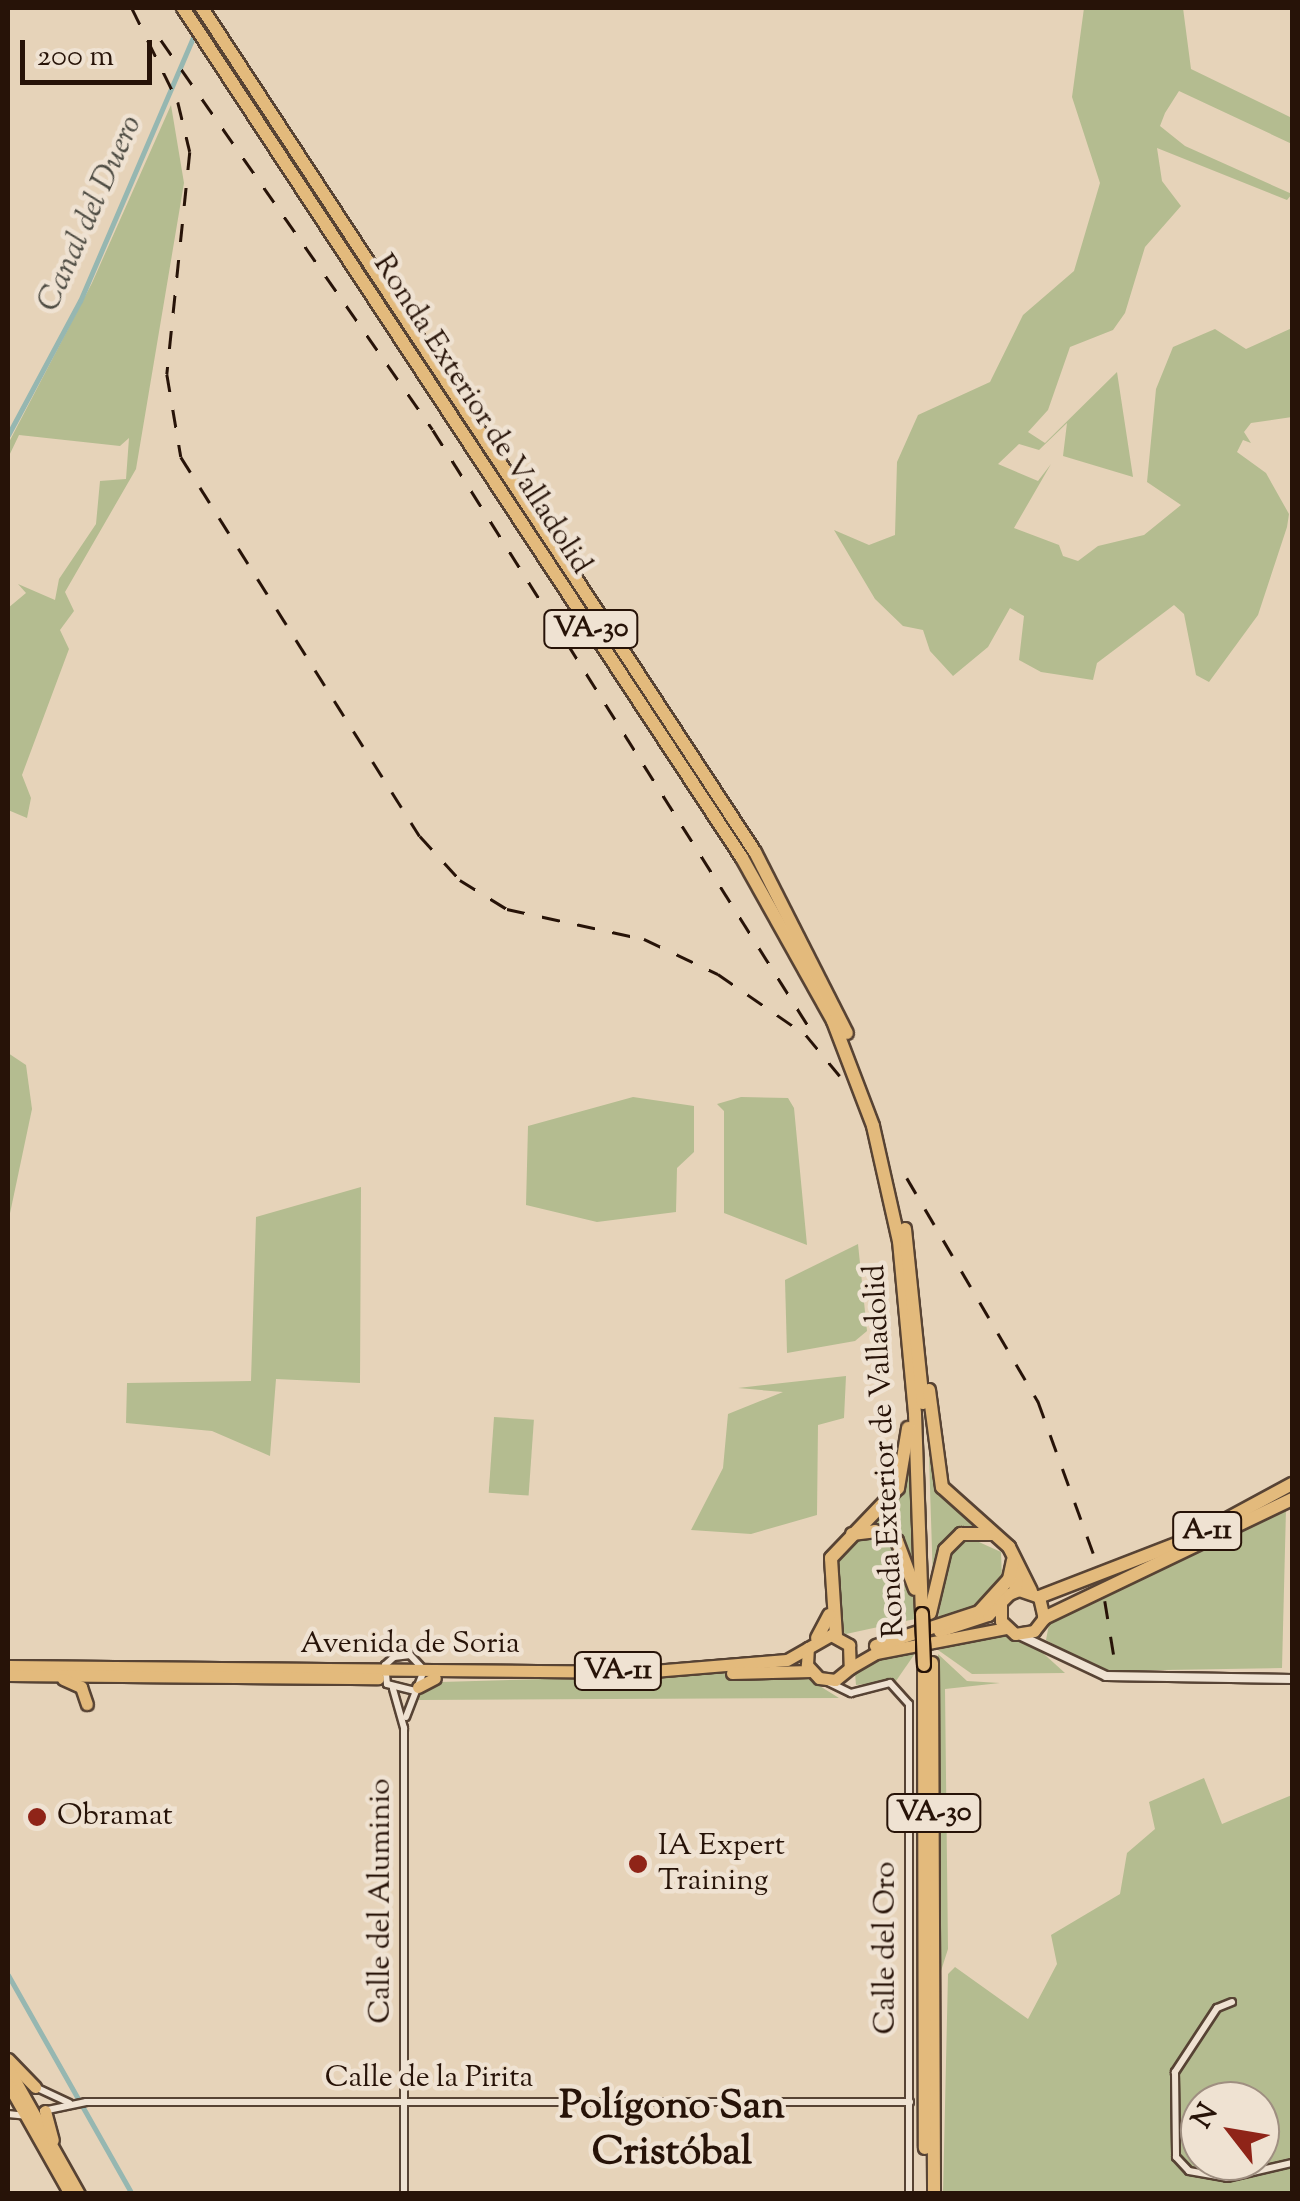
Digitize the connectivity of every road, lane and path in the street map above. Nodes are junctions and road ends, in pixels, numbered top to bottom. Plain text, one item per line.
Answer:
1 (183, 8) edge
2 (202, 8) edge
3 (909, 1336) junction
4 (921, 1354) junction
5 (1292, 1484) edge
6 (1292, 1501) edge
7 (995, 1535) junction
8 (841, 1540) junction
9 (1016, 1564) junction
10 (1015, 1591) junction
11 (1035, 1594) junction
12 (1001, 1604) junction
13 (829, 1612) junction
14 (926, 1613) junction
15 (1043, 1620) junction
16 (1006, 1628) junction
17 (1020, 1634) junction
18 (836, 1636) junction
19 (813, 1643) junction
20 (849, 1645) junction
21 (876, 1646) junction
22 (1047, 1648) junction
23 (8, 1666) edge
24 (810, 1671) junction
25 (848, 1671) junction
26 (8, 1674) edge
27 (24, 1675) junction
28 (137, 1677) junction
29 (1289, 1679) edge
30 (387, 1680) junction
31 (825, 1680) junction
32 (423, 1681) junction
33 (860, 1692) junction
34 (404, 1728) junction
35 (929, 1987) junction
36 (1232, 2002) dead end
37 (8, 2059) edge
38 (8, 2068) edge
39 (12, 2083) edge
40 (38, 2089) junction
41 (404, 2102) junction
42 (910, 2102) junction
43 (68, 2104) junction
44 (29, 2113) edge
45 (51, 2132) junction
46 (59, 2158) junction
47 (1292, 2163) edge
48 (70, 2194) edge
49 (79, 2194) edge
50 (404, 2194) edge
51 (909, 2194) edge
52 (925, 2194) edge
53 (934, 2194) edge

1 - 3 highway, Ronda Exterior de Valladolid / VA-30
2 - 4 highway, Ronda Exterior de Valladolid / VA-30
3 - 8 highway
3 - 14 highway, Ronda Exterior de Valladolid / VA-30
4 - 7 highway
4 - 14 highway, Ronda Exterior de Valladolid / VA-30
5 - 11 highway, A-11
6 - 15 highway, A-11
7 - 9 highway
7 - 14 highway
8 - 13 highway
8 - 14 highway
9 - 10 highway
9 - 11 highway
9 - 21 highway
10 - 11 highway
10 - 12 highway
11 - 15 highway
12 - 16 highway
12 - 21 highway
13 - 18 highway
13 - 19 highway
14 - 35 highway, Ronda Exterior de Valladolid / VA-30
15 - 17 highway
15 - 22 main road
16 - 17 highway
16 - 25 highway
17 - 22 main road
18 - 19 highway, VA-11
18 - 20 highway
19 - 24 highway
19 - 32 highway, Avenida de Soria / VA-11
20 - 21 highway
20 - 25 highway
22 - 29 main road
23 - 30 highway, Avenida de Soria / VA-11
24 - 31 highway
24 - 32 highway, Avenida de Soria / VA-11
25 - 31 highway
25 - 33 street
26 - 27 highway, Avenida de Soria
27 - 28 highway, Avenida de Soria
27 - 28 highway
28 - 30 highway, Avenida de Soria
30 - 32 highway, Avenida de Soria / VA-11
30 - 32 street
30 - 34 street, Calle del Aluminio
31 - 33 street, Calle del Oro
32 - 34 street, Calle del Aluminio
33 - 42 street, Calle del Oro
34 - 41 street, Calle del Aluminio
35 - 52 highway, Ronda Exterior de Valladolid / VA-30
35 - 53 highway, Ronda Exterior de Valladolid / VA-30
36 - 47 street
37 - 40 highway
38 - 39 highway
39 - 40 street, Calle de la Pirita
39 - 44 highway
40 - 43 street, Calle de la Pirita
40 - 44 street
41 - 42 street, Calle de la Pirita
41 - 43 street, Calle de la Pirita
41 - 50 street, Calle del Aluminio
42 - 51 street, Calle del Oro
43 - 44 street, Calle de la Pirita
43 - 45 street
44 - 45 highway
44 - 46 highway
44 - 48 highway
45 - 46 highway
46 - 49 highway

